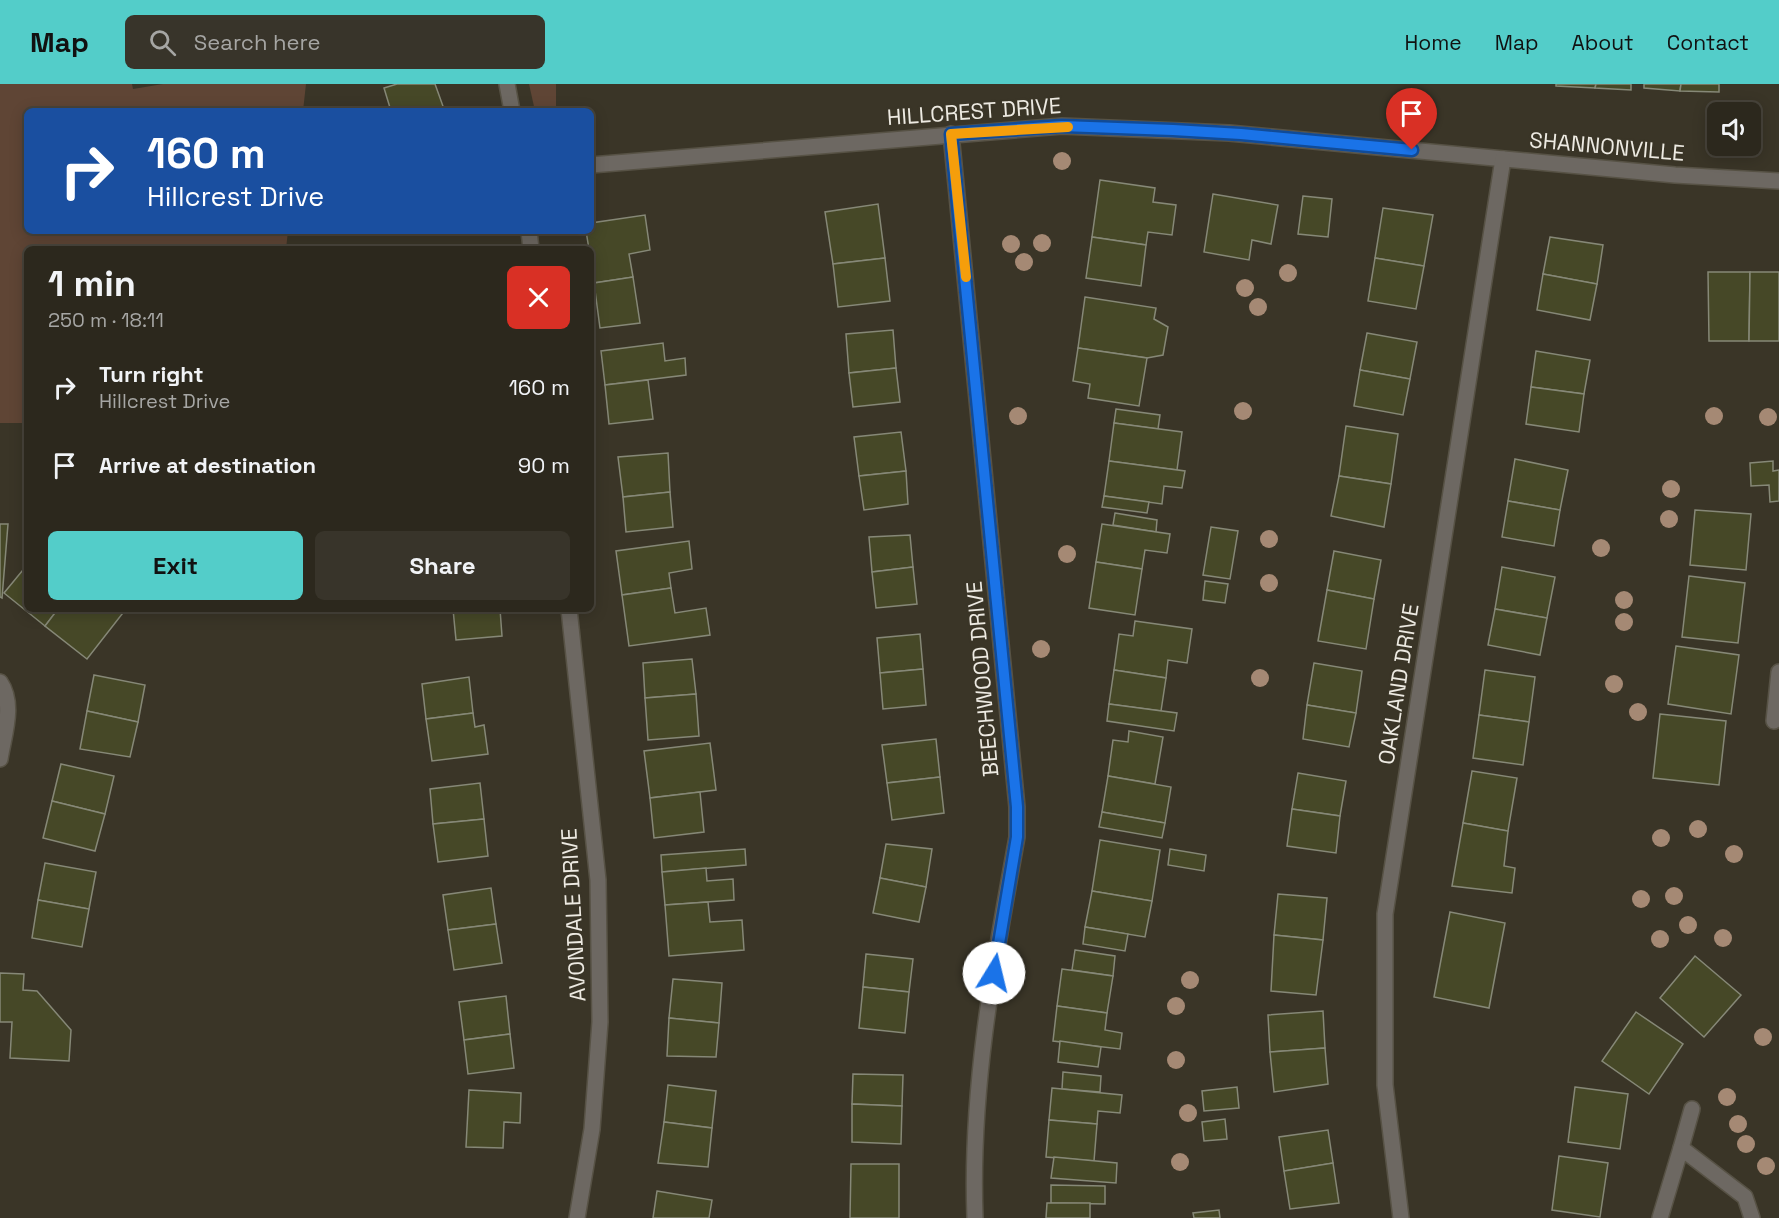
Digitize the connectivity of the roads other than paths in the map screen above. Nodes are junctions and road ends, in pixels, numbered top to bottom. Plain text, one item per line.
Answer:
1 (507, 84) edge
2 (511, 108) edge
3 (951, 134) junction
4 (1503, 159) junction
5 (594, 165) edge
6 (1779, 182) edge
7 (569, 612) edge
8 (1779, 672) edge
9 (0, 682) edge
10 (1774, 721) dead end
11 (0, 759) edge
12 (1692, 1109) dead end
13 (1681, 1148) junction
14 (577, 1218) edge
15 (975, 1218) edge
16 (1401, 1218) edge
17 (1660, 1218) edge
18 (1752, 1218) edge

1 - 2 street
3 - 4 street, HILLCREST DRIVE
3 - 5 street, HILLCREST DRIVE
3 - 15 street, BEECHWOOD DRIVE
4 - 6 street, SHANNONVILLE
4 - 16 street, OAKLAND DRIVE
7 - 14 street, AVONDALE DRIVE
8 - 10 street
9 - 11 street
12 - 13 street
13 - 17 street
13 - 18 street

